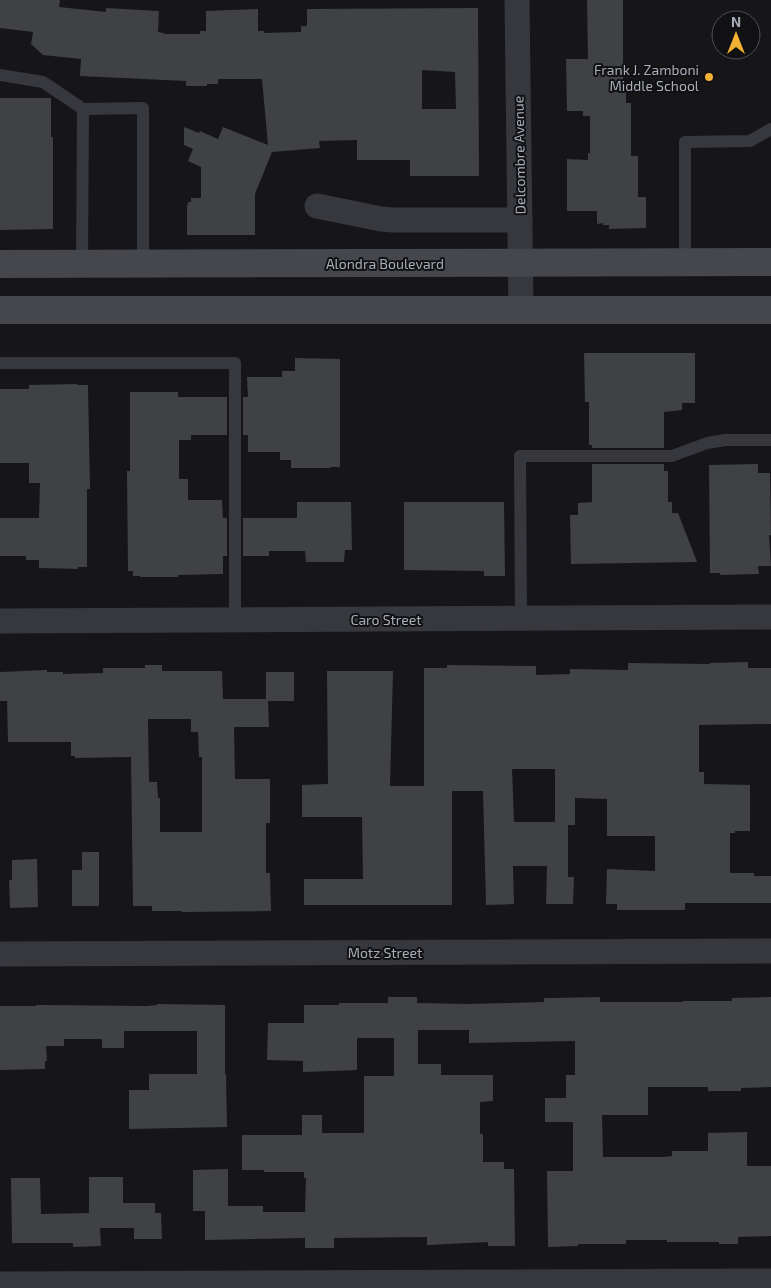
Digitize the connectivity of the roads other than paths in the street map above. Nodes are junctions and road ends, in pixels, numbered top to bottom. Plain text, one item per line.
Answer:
1 (517, 0) edge
2 (0, 75) edge
3 (83, 109) junction
4 (771, 129) edge
5 (317, 206) dead end
6 (520, 220) junction
7 (771, 262) edge
8 (520, 263) junction
9 (685, 263) junction
10 (0, 264) edge
11 (82, 264) junction
12 (143, 264) junction
13 (0, 310) edge
14 (520, 310) junction
15 (771, 310) edge
16 (0, 363) edge
17 (771, 440) edge
18 (771, 617) edge
19 (521, 619) junction
20 (235, 620) junction
21 (0, 621) edge
22 (771, 951) edge
23 (0, 954) edge
24 (771, 1281) edge
25 (0, 1284) edge

1 - 6 street, Delcombre Avenue
2 - 3 lane
3 - 11 lane
3 - 12 lane
4 - 9 lane
5 - 6 street
6 - 8 street, Delcombre Avenue
7 - 9 main road, Alondra Boulevard
8 - 9 main road, Alondra Boulevard
8 - 12 main road, Alondra Boulevard
8 - 14 street, Delcombre Avenue
10 - 11 main road, Alondra Boulevard
11 - 12 main road, Alondra Boulevard
13 - 14 main road
14 - 15 main road
16 - 20 lane
17 - 19 lane
18 - 19 street, Caro Street
19 - 20 street, Caro Street
20 - 21 street, Caro Street
22 - 23 street, Motz Street
24 - 25 street

